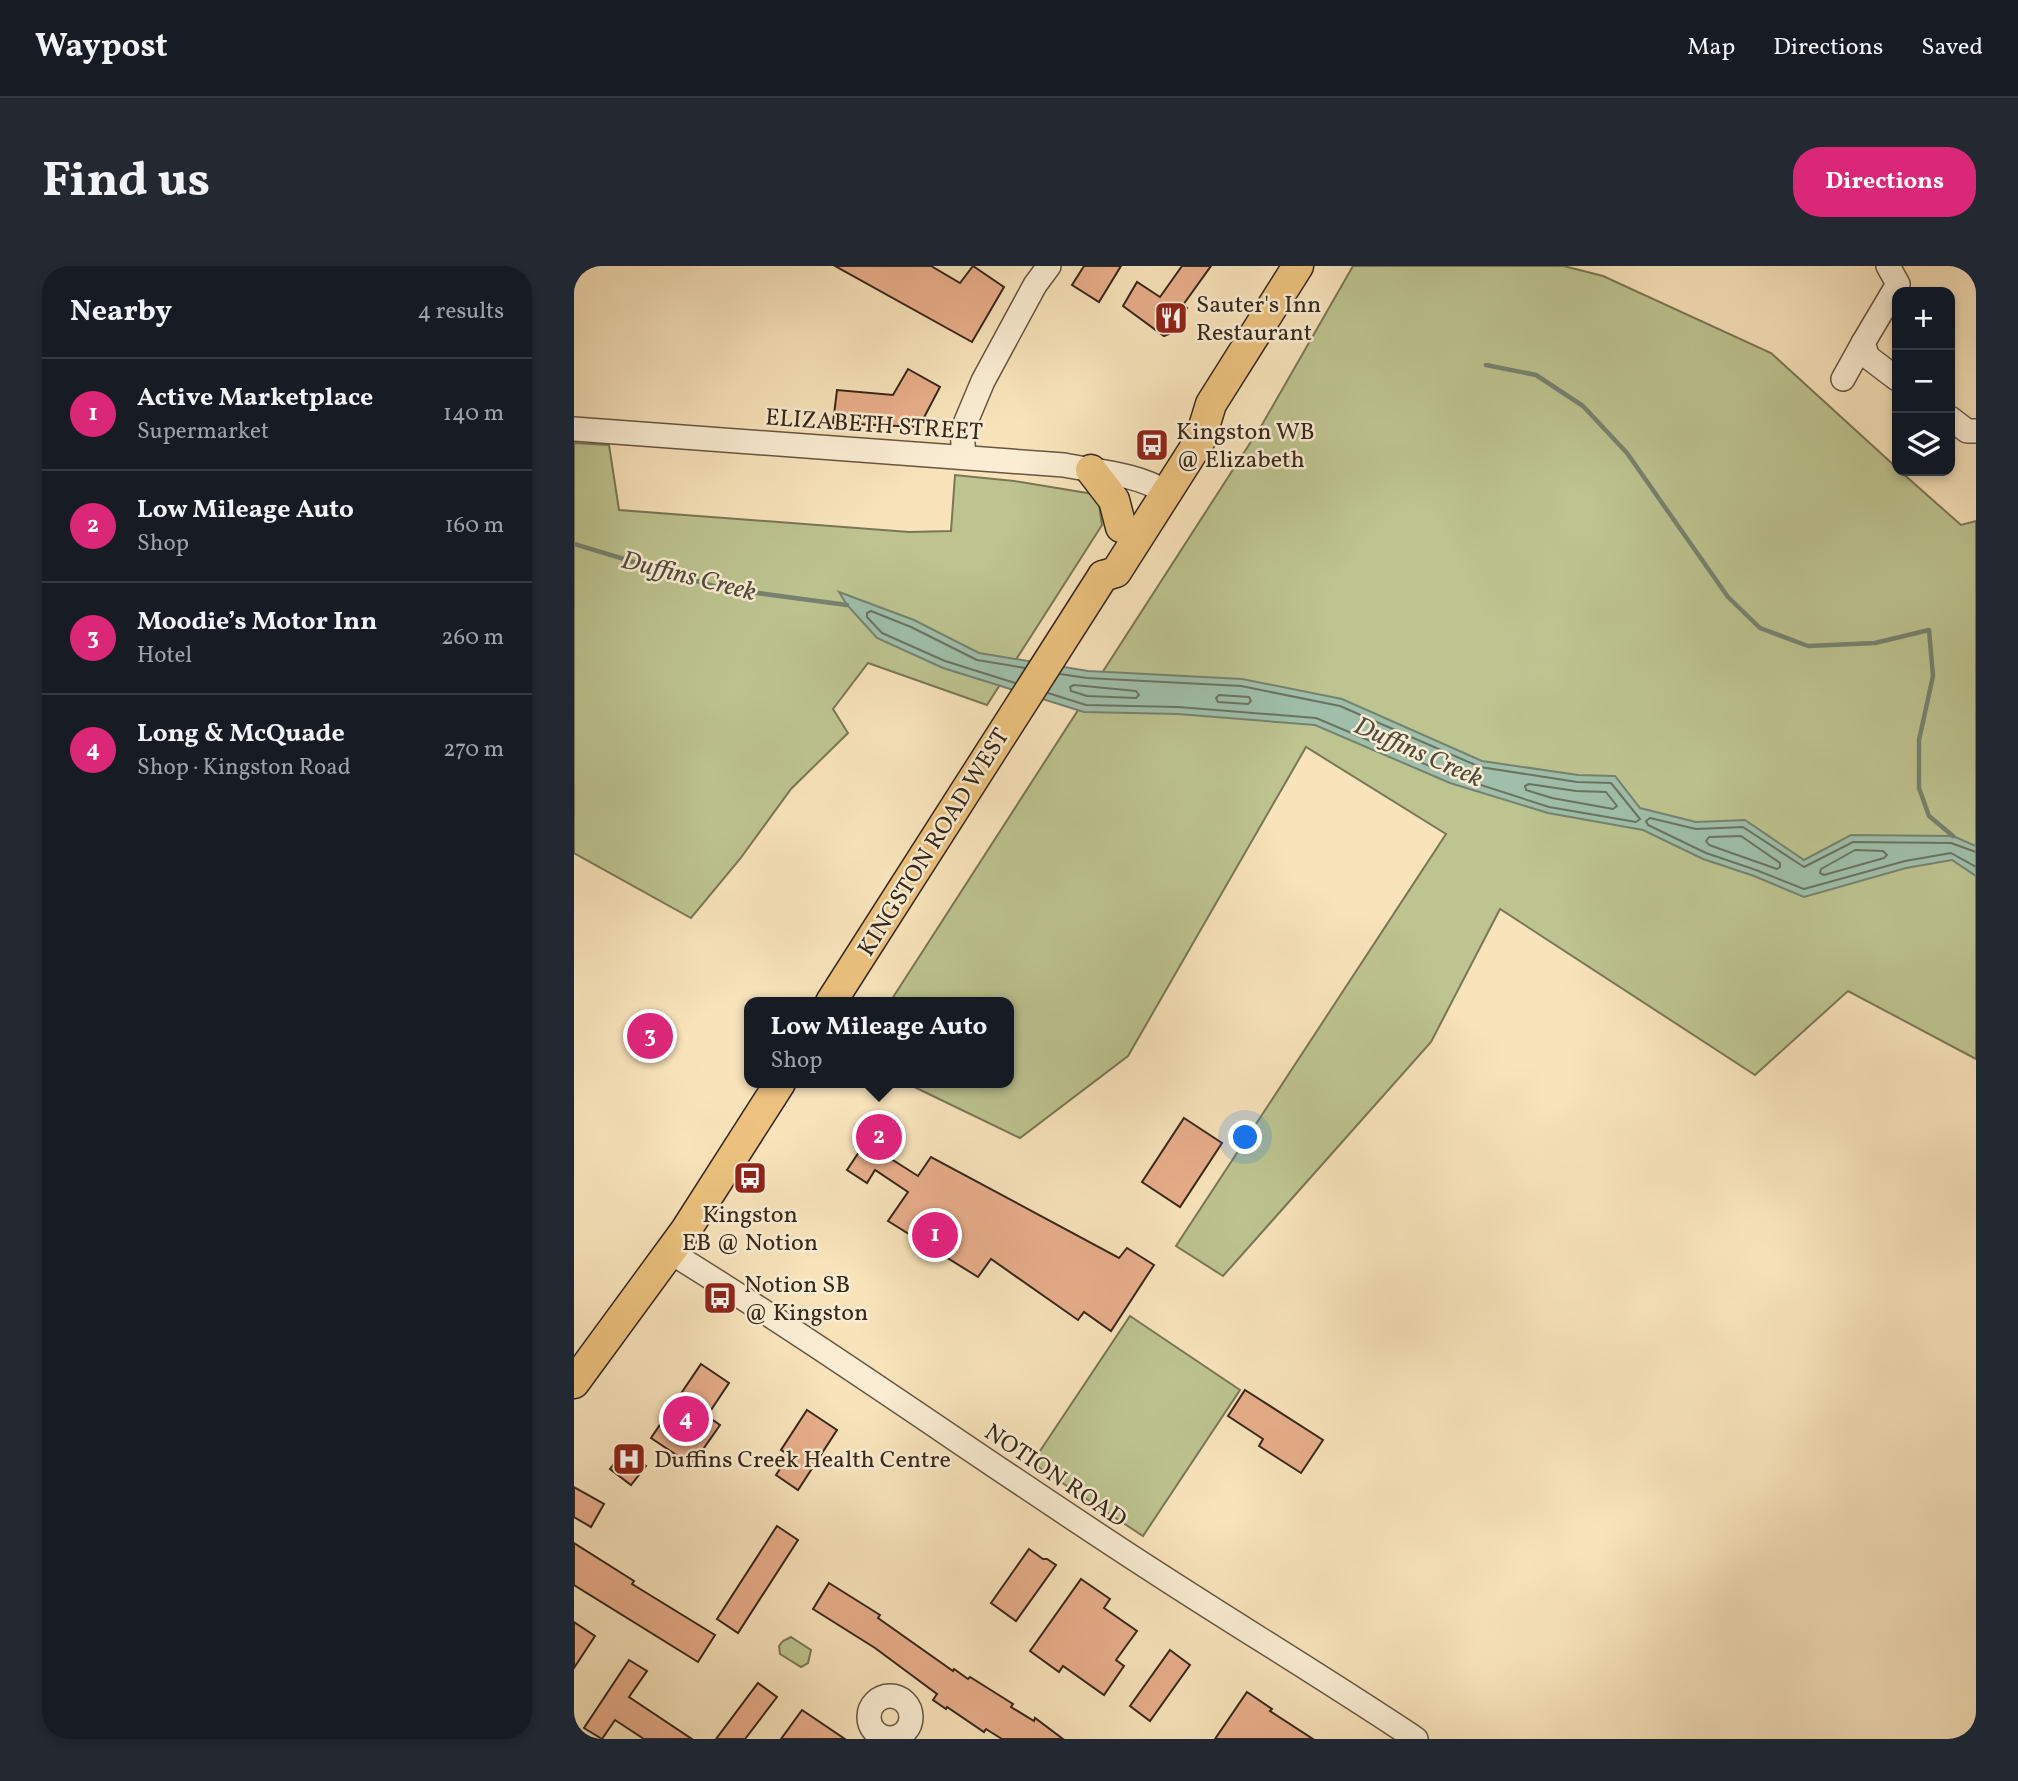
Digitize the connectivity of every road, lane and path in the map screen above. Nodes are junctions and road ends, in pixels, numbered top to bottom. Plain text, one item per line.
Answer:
1 (1049, 266) edge
2 (1298, 266) edge
3 (1888, 266) edge
4 (1863, 343) junction
5 (1892, 375) edge
6 (1843, 379) dead end
7 (1955, 422) edge
8 (574, 429) edge
9 (1976, 431) edge
10 (964, 456) junction
11 (1091, 470) junction
12 (1158, 487) junction
13 (1121, 527) junction
14 (1102, 576) junction
15 (834, 997) edge
16 (777, 1088) edge
17 (670, 1252) junction
18 (574, 1383) edge
19 (1416, 1739) edge

1 - 10 street
2 - 12 main road
3 - 4 street
4 - 5 street
4 - 6 street
7 - 9 street
8 - 10 street, ELIZABETH STREET
10 - 11 street, ELIZABETH STREET
11 - 12 street, ELIZABETH STREET
11 - 13 main road
12 - 13 main road
12 - 14 main road
13 - 14 main road
14 - 15 main road, KINGSTON ROAD WEST
16 - 17 main road
17 - 18 main road
17 - 19 street, NOTION ROAD

